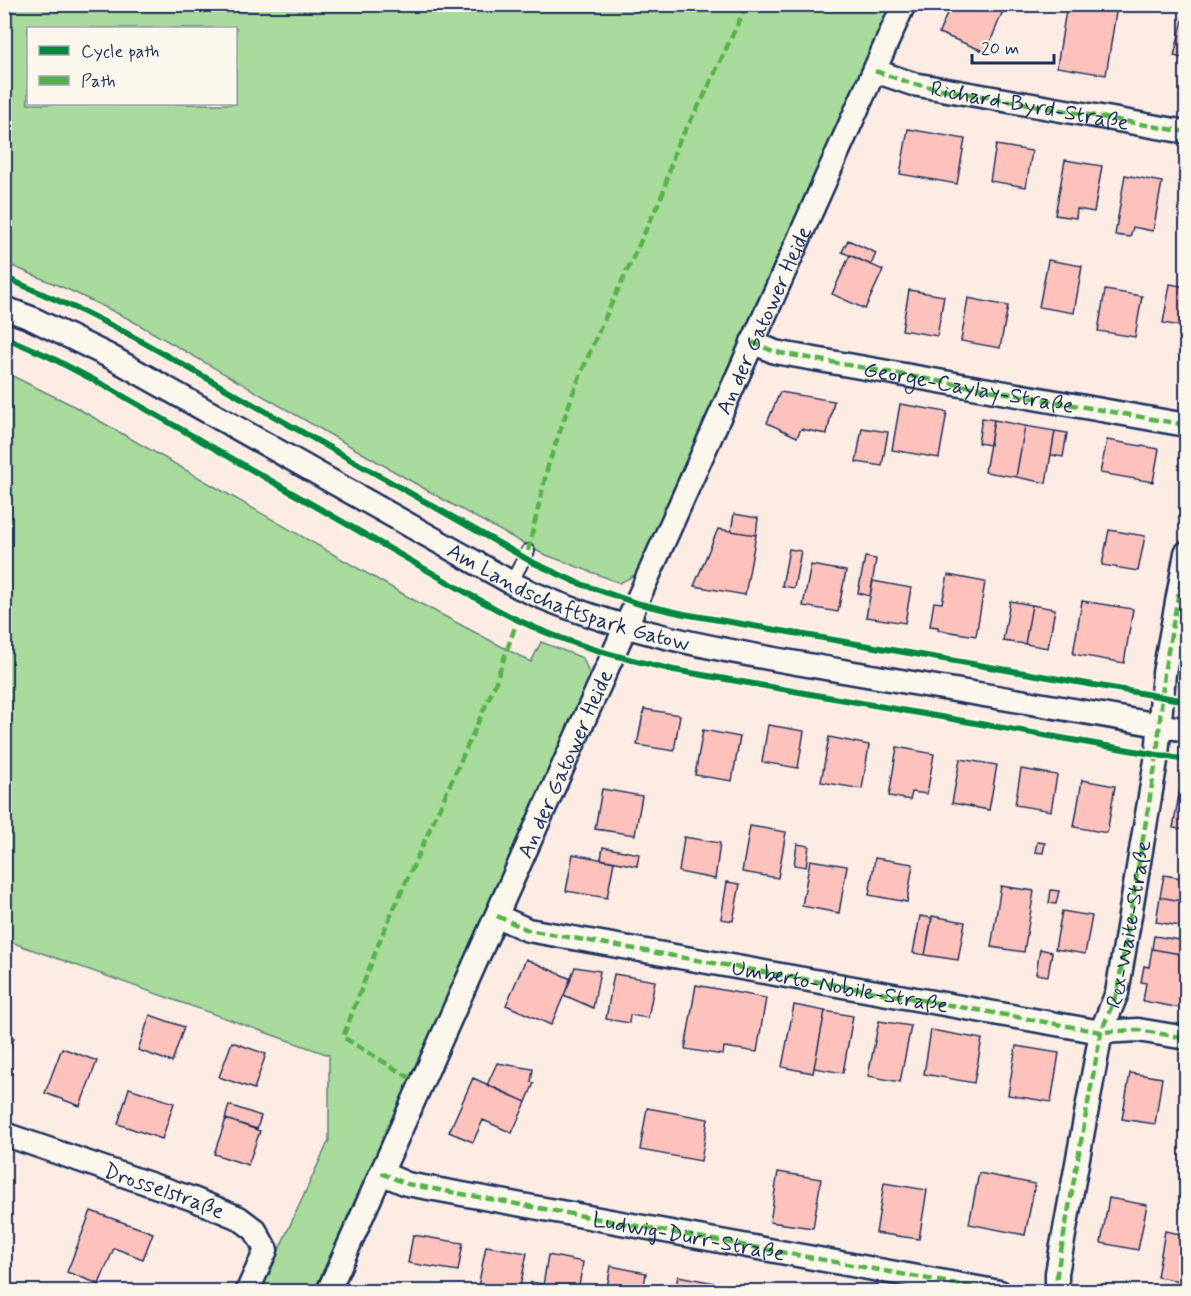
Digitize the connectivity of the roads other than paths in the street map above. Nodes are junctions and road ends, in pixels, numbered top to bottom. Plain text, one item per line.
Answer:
1 (904, 4) edge
2 (875, 71) junction
3 (1186, 132) edge
4 (4, 308) edge
5 (752, 342) junction
6 (1186, 425) edge
7 (528, 551) dead end
8 (1186, 553) edge
9 (512, 583) junction
10 (625, 628) junction
11 (1160, 725) junction
12 (1186, 730) edge
13 (497, 916) junction
14 (1101, 1032) junction
15 (1186, 1038) edge
16 (4, 1134) edge
17 (381, 1173) junction
18 (248, 1292) edge
19 (328, 1292) edge
20 (1000, 1292) edge
21 (1058, 1292) edge

1 - 2 street, An der Gatower Heide
2 - 3 street, Richard-Byrd-Straße
2 - 5 street, An der Gatower Heide
4 - 9 street, Am Landschaftspark Gatow
5 - 6 street, George-Caylay-Straße
5 - 10 street, An der Gatower Heide
7 - 9 lane
8 - 11 street, Rex-Waite-Straße
9 - 10 street, Am Landschaftspark Gatow
10 - 11 street, Am Landschaftspark Gatow
10 - 13 street, An der Gatower Heide
11 - 12 street, Am Landschaftspark Gatow
11 - 14 street, Rex-Waite-Straße
13 - 14 street, Umberto-Nobile-Straße
13 - 17 street, An der Gatower Heide
14 - 15 street, Umberto-Nobile-Straße
14 - 21 street, Rex-Waite-Straße
16 - 18 street, Drosselstraße
17 - 19 street, An der Gatower Heide
17 - 20 street, Ludwig-Dürr-Straße

